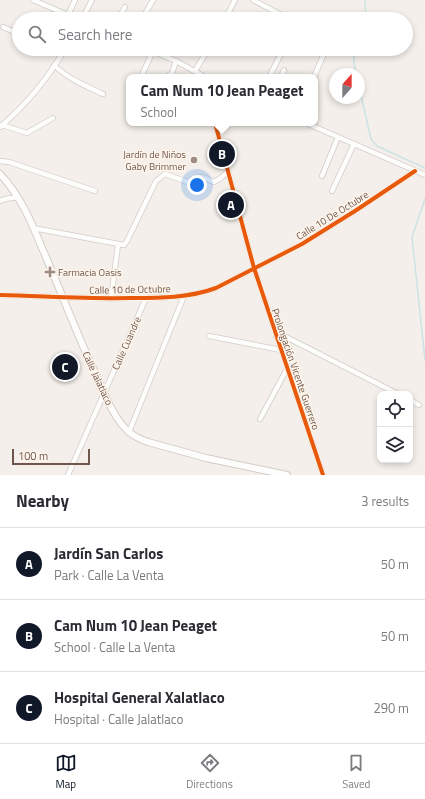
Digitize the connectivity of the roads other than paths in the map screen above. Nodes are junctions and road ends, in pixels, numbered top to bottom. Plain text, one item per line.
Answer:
1 (33, 0) edge
2 (75, 0) edge
3 (92, 0) edge
4 (152, 0) edge
5 (235, 0) edge
6 (253, 0) edge
7 (125, 7) dead end
8 (61, 12) edge
9 (69, 12) edge
10 (86, 12) edge
11 (122, 12) edge
12 (146, 12) edge
13 (229, 12) edge
14 (276, 12) edge
15 (3, 27) dead end
16 (12, 31) edge
17 (61, 56) edge
18 (151, 56) edge
19 (164, 56) edge
20 (204, 56) edge
21 (280, 56) edge
22 (323, 56) edge
23 (176, 61) junction
24 (54, 65) junction
25 (284, 70) dead end
26 (195, 71) junction
27 (142, 74) edge
28 (170, 74) edge
29 (200, 74) edge
30 (271, 74) edge
31 (282, 74) edge
32 (315, 74) edge
33 (103, 94) dead end
34 (53, 118) dead end
35 (1, 126) edge
36 (216, 126) edge
37 (313, 126) edge
38 (338, 137) junction
39 (354, 144) junction
40 (0, 161) edge
41 (228, 171) junction
42 (415, 171) junction
43 (0, 174) edge
44 (425, 175) edge
45 (322, 176) dead end
46 (95, 191) dead end
47 (332, 191) dead end
48 (18, 197) junction
49 (0, 201) edge
50 (34, 228) junction
51 (118, 245) junction
52 (254, 268) junction
53 (0, 295) edge
54 (184, 296) junction
55 (62, 297) junction
56 (146, 298) junction
57 (111, 299) junction
58 (209, 336) dead end
59 (276, 336) junction
60 (280, 350) junction
61 (287, 370) junction
62 (392, 391) edge
63 (104, 393) junction
64 (413, 402) edge
65 (419, 405) dead end
66 (260, 419) dead end
67 (129, 432) junction
68 (68, 475) edge
69 (287, 475) edge
70 (323, 475) edge

1 - 8 street
2 - 9 street
3 - 10 street
4 - 12 street
5 - 13 street
6 - 14 street
7 - 11 street
15 - 16 street
17 - 24 street
18 - 27 street
19 - 23 street
20 - 26 street
21 - 30 street
22 - 32 street
23 - 26 street
23 - 28 street
24 - 33 street
24 - 35 street
25 - 31 street
26 - 29 street
34 - 35 street
36 - 41 street, Prolongación Vicente Guerrero
37 - 38 street
38 - 39 street
38 - 45 street
39 - 42 street
39 - 47 street
40 - 46 street
41 - 51 street
41 - 52 street, Prolongación Vicente Guerrero
42 - 44 street
42 - 52 street, Calle 10 De Octubre
43 - 48 main road, Calle Jalatlaco
48 - 49 street
48 - 50 main road, Calle Jalatlaco
50 - 51 street
50 - 55 main road, Calle Jalatlaco
51 - 57 street
52 - 54 street, Calle 10 de Octubre
52 - 59 street, Prolongación Vicente Guerrero
53 - 55 street, Calle 10 de Octubre
54 - 56 street, Calle 10 de Octubre
54 - 67 street
55 - 57 street, Calle 10 de Octubre
55 - 63 main road, Calle Jalatlaco
56 - 57 street, Calle 10 de Octubre
56 - 63 street, Calle Cuandre
58 - 60 street
59 - 60 street, Prolongación Vicente Guerrero
59 - 62 street
60 - 61 street, Prolongación Vicente Guerrero
61 - 66 street
61 - 70 street, Prolongación Vicente Guerrero
63 - 67 main road, Calle Jalatlaco
63 - 68 street, Calle Cuandre
64 - 65 street
67 - 69 main road, Calle Jalatlaco

